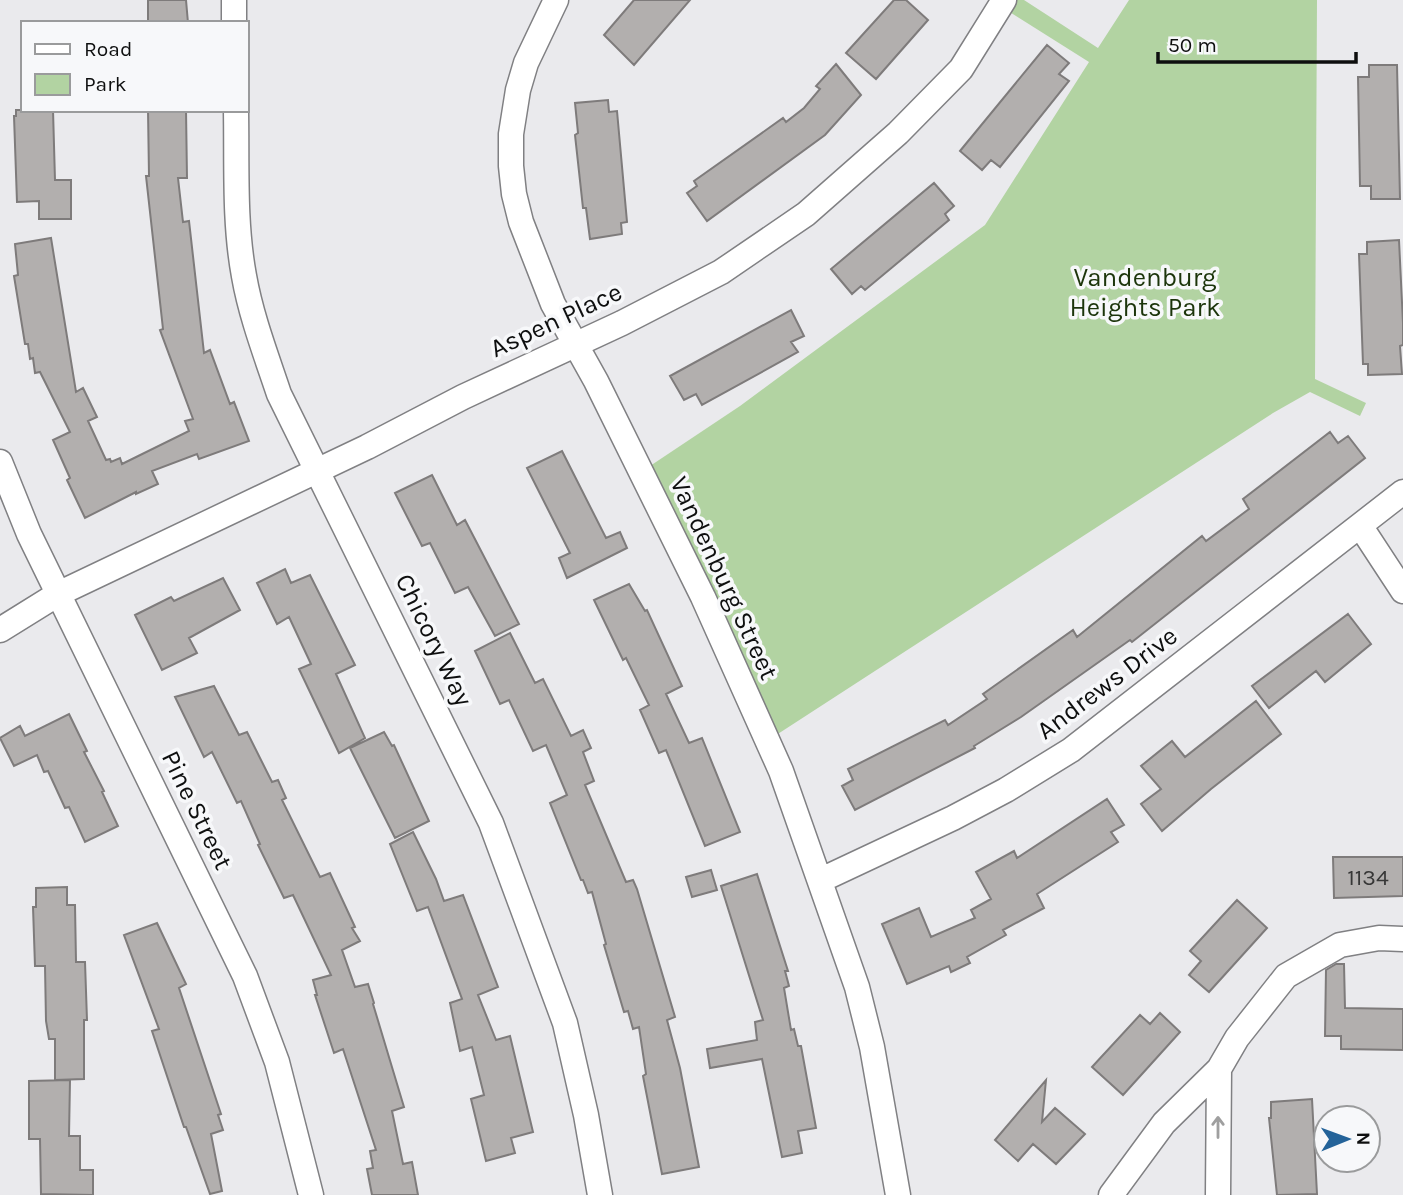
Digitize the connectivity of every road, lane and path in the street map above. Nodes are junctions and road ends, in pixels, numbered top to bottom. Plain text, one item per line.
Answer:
1 (234, 0) edge
2 (556, 0) edge
3 (1004, 0) edge
4 (234, 21) edge
5 (236, 112) edge
6 (576, 344) junction
7 (0, 462) edge
8 (315, 471) junction
9 (1403, 492) edge
10 (1361, 527) junction
11 (1403, 591) edge
12 (58, 594) junction
13 (0, 630) edge
14 (821, 880) junction
15 (1403, 939) edge
16 (1219, 1069) junction
17 (311, 1195) edge
18 (600, 1195) edge
19 (898, 1195) edge
20 (1111, 1195) edge
21 (1218, 1195) edge

1 - 4 street
2 - 6 street, Vandenburg Street
3 - 6 street, Aspen Place
5 - 8 street, Chicory Way
6 - 8 street, Aspen Place
6 - 14 street, Vandenburg Street
7 - 12 street, Pine Street
8 - 12 street, Aspen Place
8 - 18 street, Chicory Way
9 - 10 street, Andrews Drive
10 - 11 street
10 - 14 street, Andrews Drive
12 - 13 street, Aspen Place
12 - 17 street, Pine Street
14 - 19 street, Vandenburg Street
15 - 16 street
16 - 20 street
21 -> 16 street

